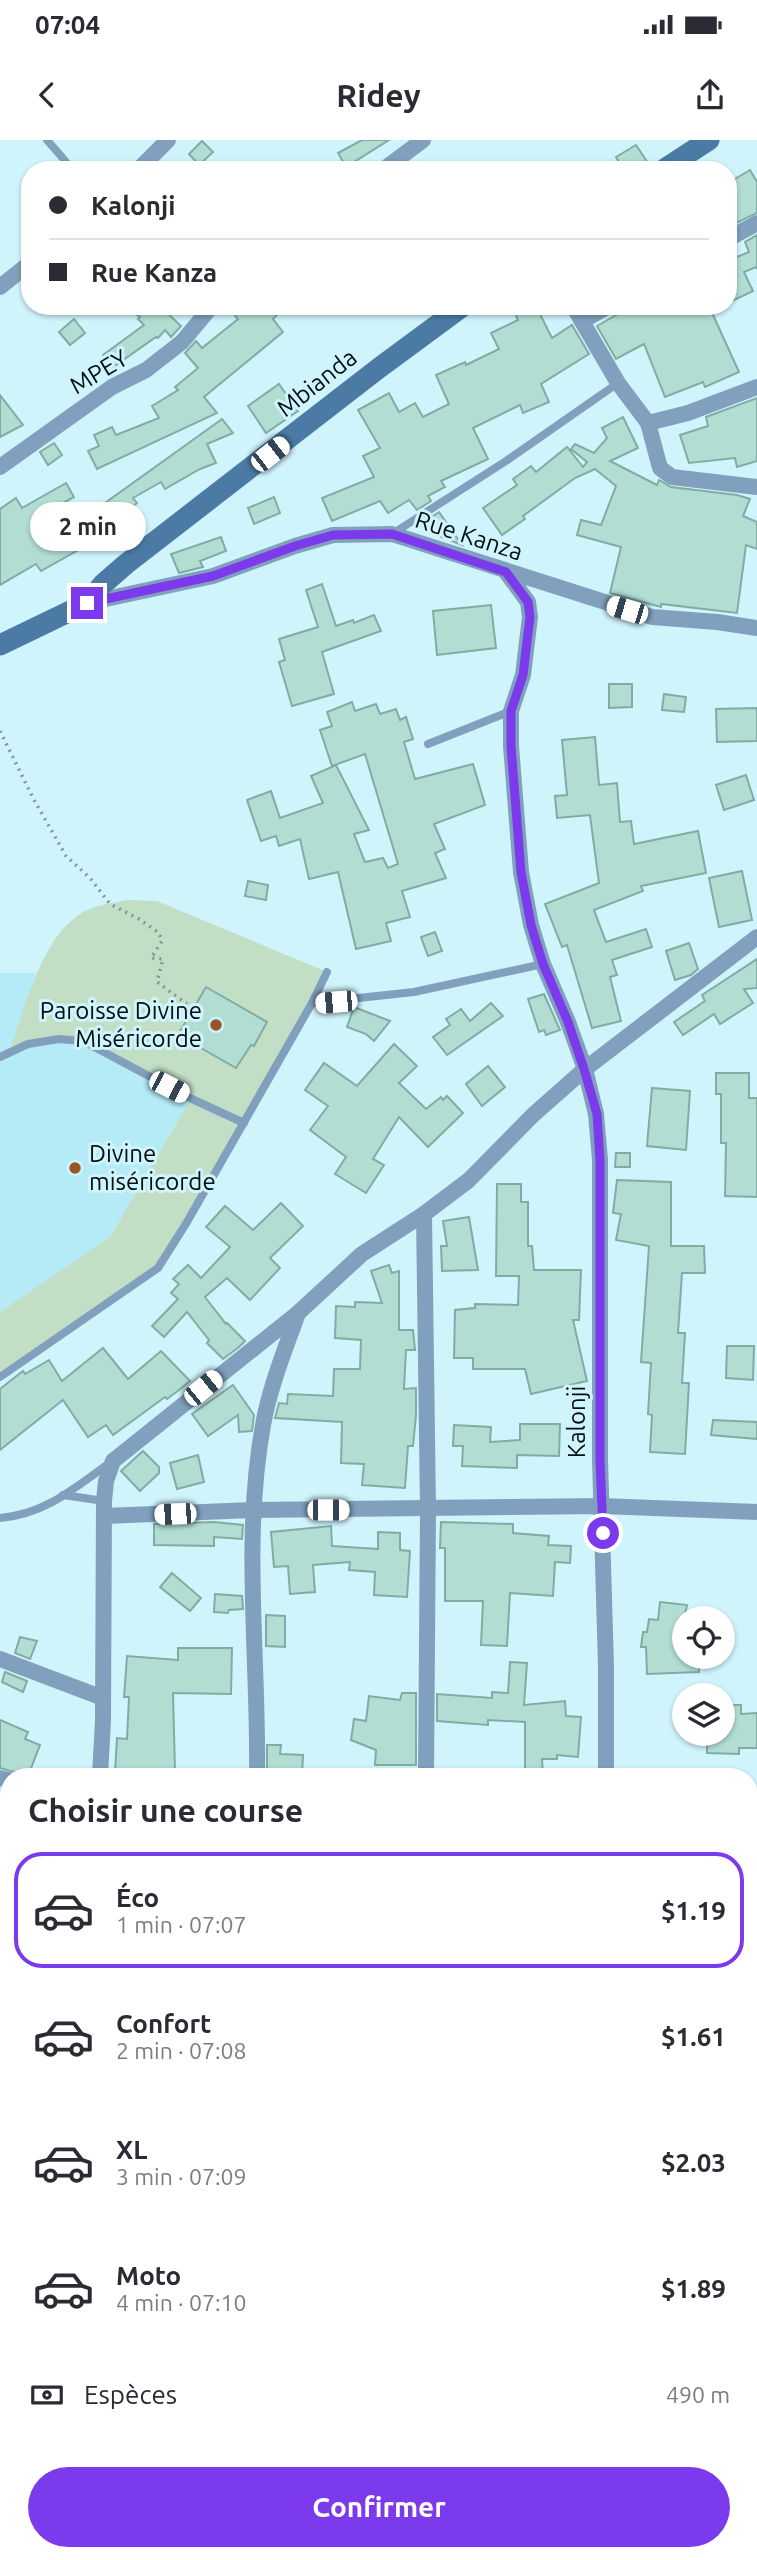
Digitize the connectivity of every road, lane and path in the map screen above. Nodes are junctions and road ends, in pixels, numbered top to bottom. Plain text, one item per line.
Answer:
1 (47, 140) edge
2 (167, 140) edge
3 (422, 140) edge
4 (709, 140) edge
5 (65, 161) edge
6 (147, 161) edge
7 (395, 161) edge
8 (677, 161) edge
9 (757, 223) edge
10 (737, 234) edge
11 (21, 270) edge
12 (0, 287) edge
13 (204, 315) edge
14 (451, 315) edge
15 (578, 315) edge
16 (592, 315) edge
17 (582, 321) junction
18 (618, 383) junction
19 (757, 387) edge
20 (648, 423) junction
21 (0, 467) edge
22 (757, 487) edge
23 (392, 534) junction
24 (506, 572) junction
25 (87, 603) junction
26 (757, 628) edge
27 (0, 645) edge
28 (511, 711) junction
29 (0, 731) edge
30 (428, 744) dead end
31 (757, 937) edge
32 (543, 964) junction
33 (327, 972) dead end
34 (187, 1003) dead end
35 (312, 1003) junction
36 (0, 1057) edge
37 (584, 1069) junction
38 (244, 1123) junction
39 (424, 1214) junction
40 (298, 1313) junction
41 (0, 1377) edge
42 (113, 1461) junction
43 (63, 1495) junction
44 (602, 1507) junction
45 (104, 1509) junction
46 (428, 1509) junction
47 (253, 1510) junction
48 (757, 1512) edge
49 (0, 1518) edge
50 (0, 1659) edge
51 (103, 1698) junction
52 (100, 1768) edge
53 (257, 1768) edge
54 (426, 1768) edge
55 (606, 1768) edge

1 - 5 lane
2 - 6 street
3 - 7 street
4 - 8 street
9 - 10 street
11 - 12 street
13 - 21 street, MPEY
14 - 25 street, Mbianda
15 - 17 street
16 - 17 street
17 - 18 street
18 - 20 street
18 - 23 lane
19 - 20 street
20 - 22 street
23 - 24 street, Rue Kanza
23 - 25 street, Rue Kanza
24 - 26 street, Rue Kanza
24 - 28 street, Kalonji
25 - 27 street, Mbianda
28 - 30 lane
28 - 32 street, Kalonji
29 - 34 path
31 - 37 street
32 - 35 lane
32 - 37 street, Kalonji
33 - 35 lane
35 - 38 lane
36 - 38 lane
37 - 39 street
37 - 44 street, Kalonji
38 - 41 lane
39 - 40 street
39 - 46 street
40 - 42 street
40 - 47 street
42 - 43 lane
42 - 45 street
43 - 45 lane
43 - 49 lane
44 - 46 street
44 - 48 street
44 - 55 street, Kalonji
45 - 47 street
45 - 51 street
46 - 47 street
46 - 54 street
47 - 53 street
50 - 51 street
51 - 52 street

